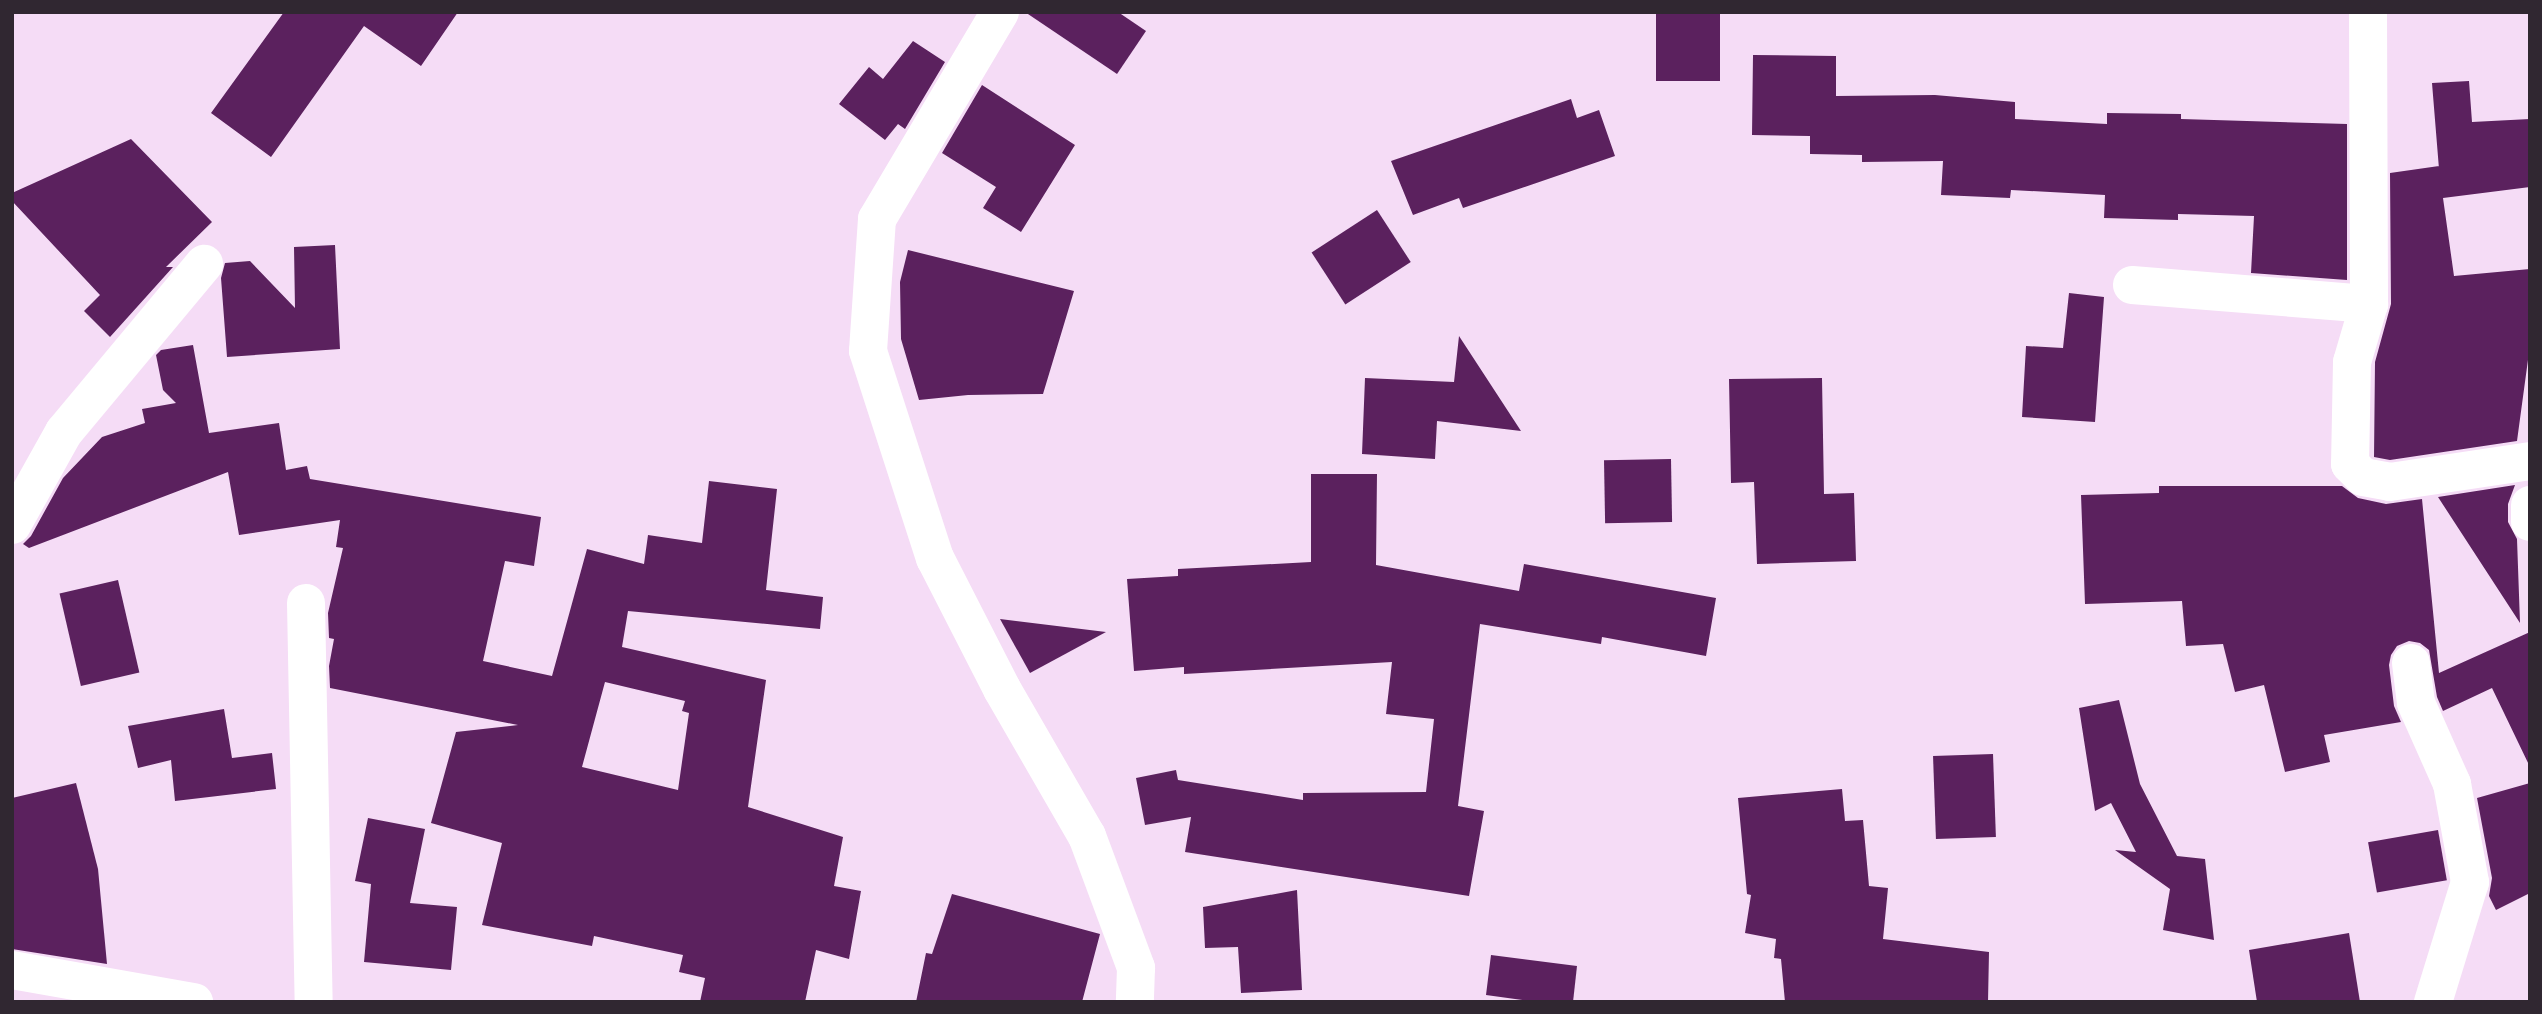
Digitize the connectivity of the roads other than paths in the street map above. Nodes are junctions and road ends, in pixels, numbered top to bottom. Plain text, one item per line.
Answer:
1 (1000, 12) edge
2 (2368, 12) edge
3 (204, 264) dead end
4 (2132, 285) dead end
5 (2370, 304) junction
6 (2530, 461) edge
7 (2530, 505) edge
8 (2530, 522) edge
9 (12, 525) edge
10 (306, 603) dead end
11 (2411, 663) dead end
12 (12, 970) edge
13 (194, 1002) edge
14 (314, 1002) edge
15 (1135, 1002) edge
16 (2433, 1002) edge

1 - 15 street
2 - 5 street
3 - 9 street
4 - 5 street
5 - 6 street
7 - 8 street
10 - 14 street
11 - 16 street
12 - 13 street

